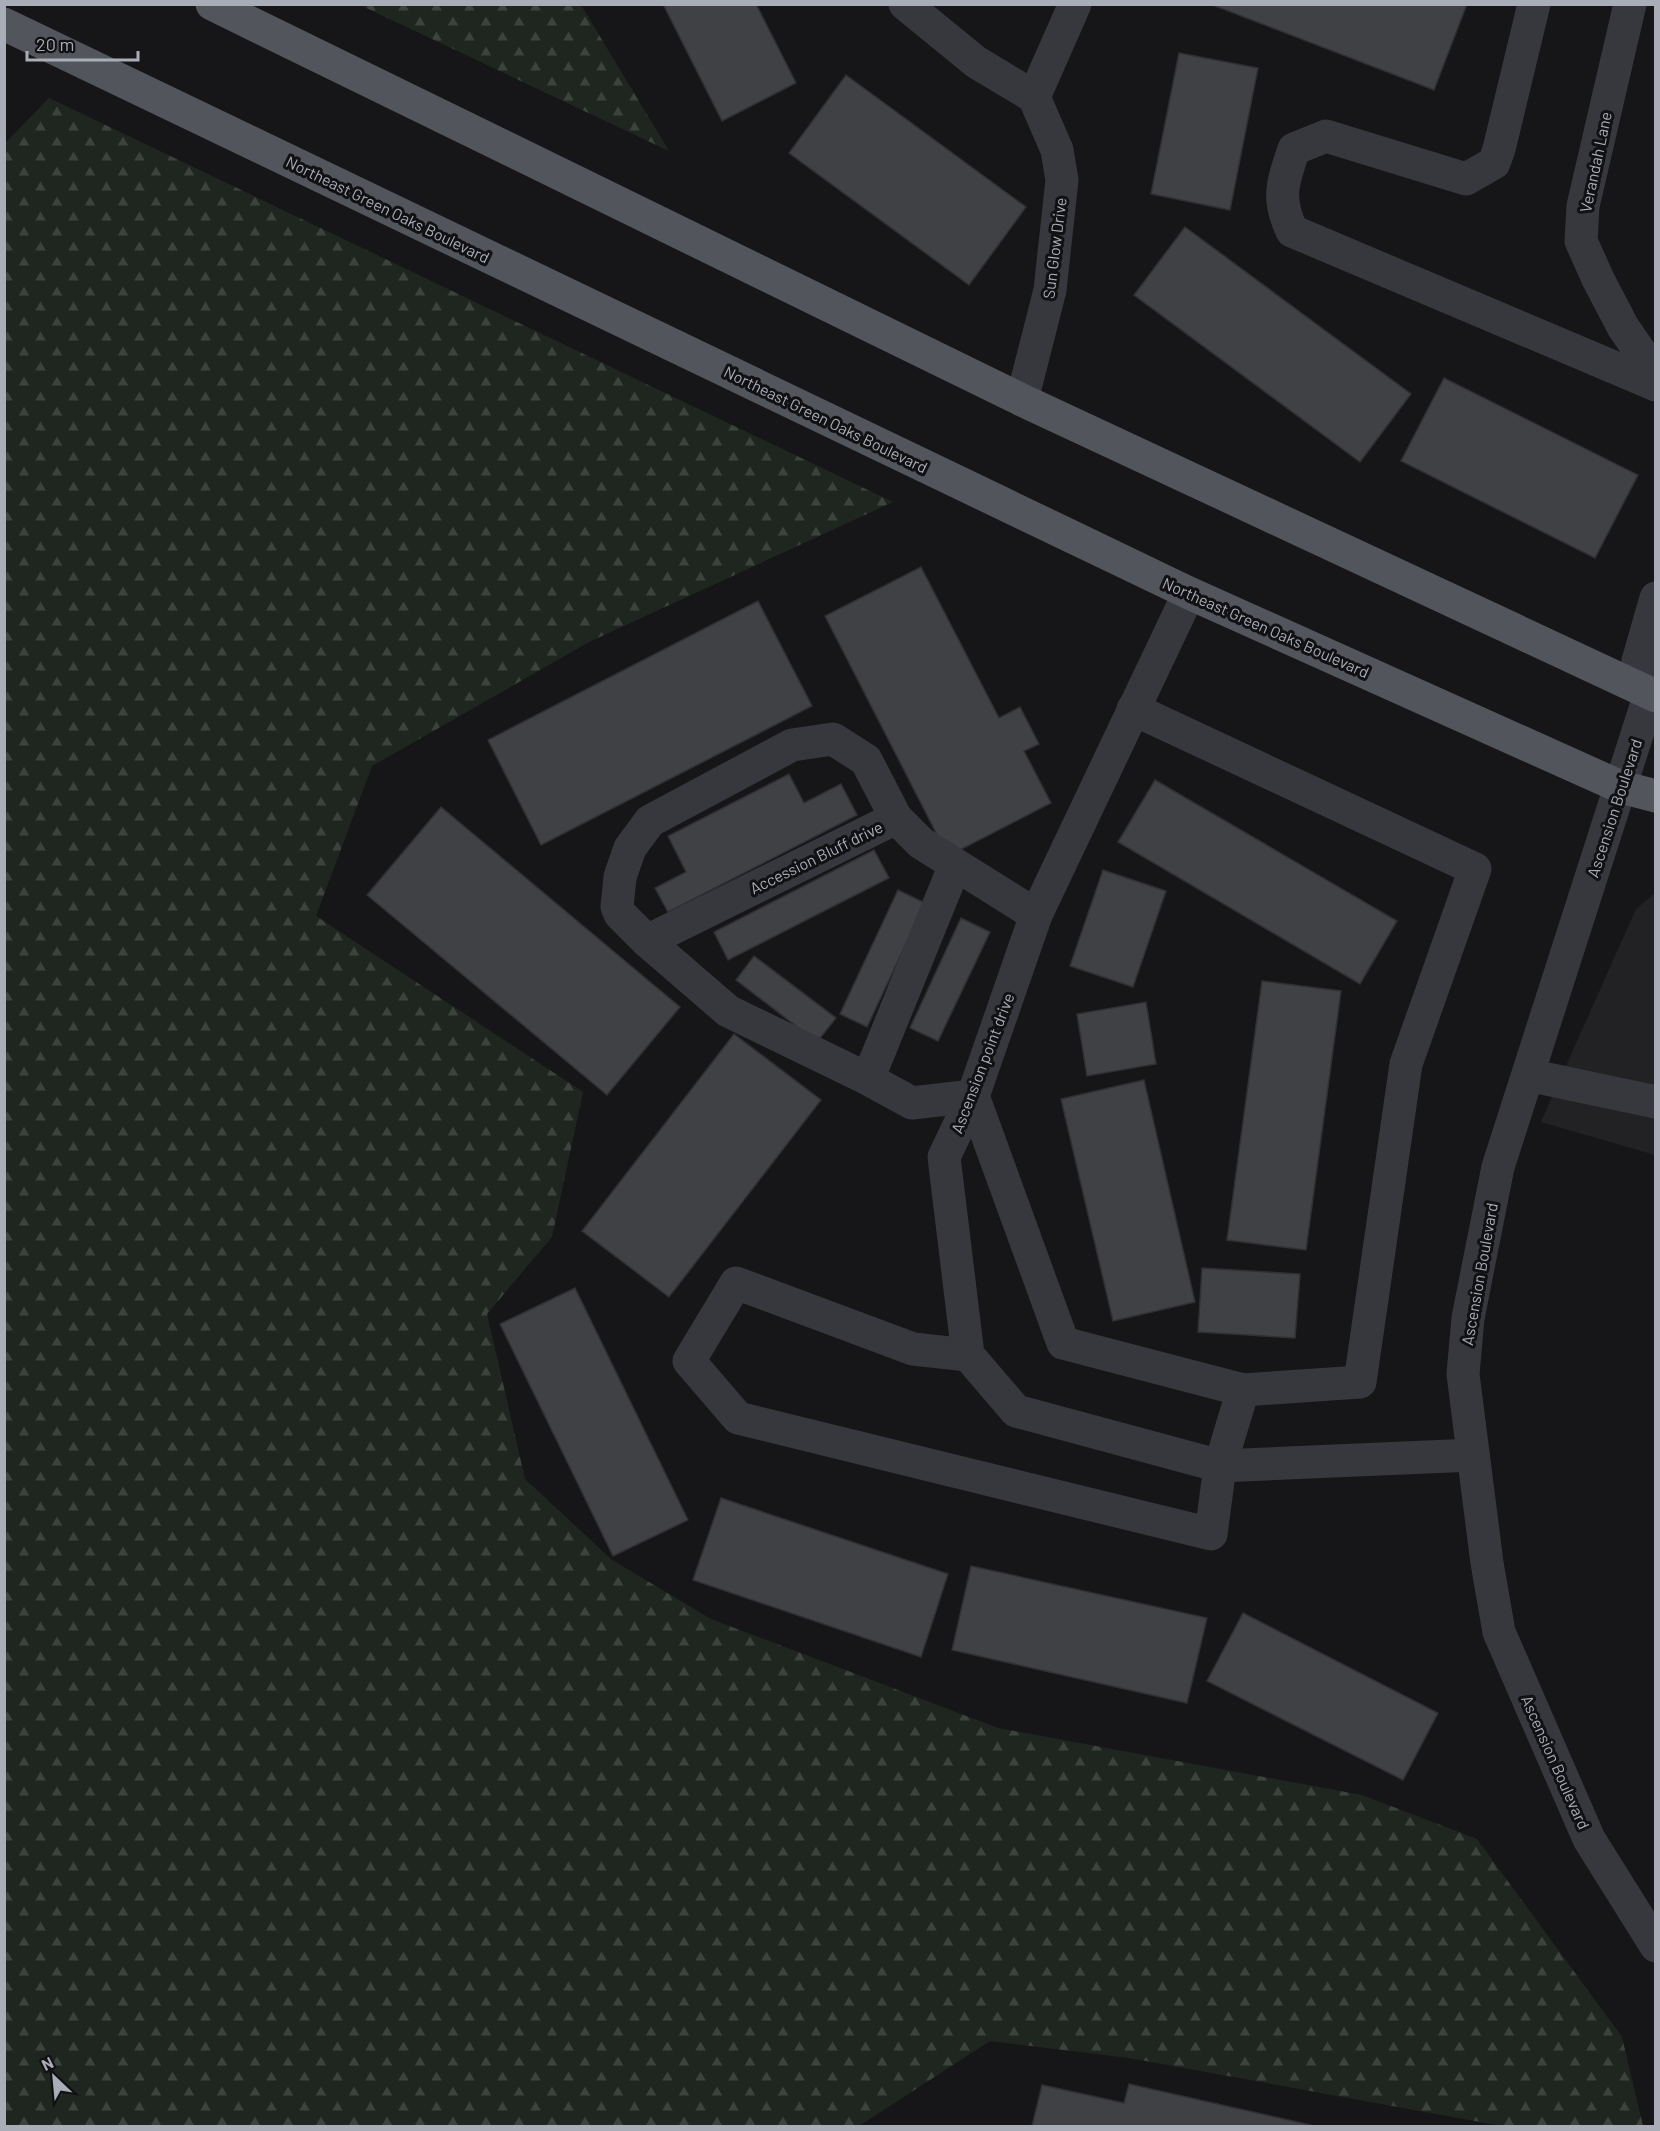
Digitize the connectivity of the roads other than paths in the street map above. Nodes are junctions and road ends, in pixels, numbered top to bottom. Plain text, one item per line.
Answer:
1 (212, 4) edge
2 (905, 4) edge
3 (1075, 4) edge
4 (1534, 4) edge
5 (1630, 4) edge
6 (4, 24) edge
7 (1034, 97) junction
8 (1656, 375) edge
9 (1656, 385) edge
10 (1022, 400) junction
11 (1189, 593) junction
12 (1656, 598) edge
13 (1654, 693) edge
14 (1133, 709) junction
15 (1621, 787) junction
16 (1656, 796) edge
17 (896, 818) junction
18 (955, 865) junction
19 (1036, 915) junction
20 (647, 941) junction
21 (1528, 1075) junction
22 (868, 1079) junction
23 (973, 1096) junction
24 (1656, 1102) edge
25 (968, 1355) junction
26 (1243, 1390) junction
27 (1473, 1455) junction
28 (1220, 1466) junction
29 (1656, 1946) edge

1 - 10 main road
2 - 7 street
3 - 7 street
4 - 9 street
5 - 8 street, Verandah Lane
6 - 11 main road, Northeast Green Oaks Boulevard
7 - 10 street, Sun Glow Drive
10 - 13 main road
11 - 14 street, Ascension point drive
11 - 15 main road, Northeast Green Oaks Boulevard
12 - 13 street
13 - 15 street, Ascension Boulevard
14 - 19 street, Ascension point drive
14 - 26 street
15 - 16 main road, Northeast Green Oaks Boulevard
15 - 21 street, Ascension Boulevard
17 - 18 street, Accession Bluff drive
17 - 20 street, Accession Bluff drive
17 - 20 street
18 - 19 street, Accession Bluff drive
18 - 22 street
19 - 23 street, Ascension point drive
20 - 22 street
21 - 24 street
21 - 27 street, Ascension Boulevard
22 - 23 street
23 - 25 street, Ascension point drive
23 - 26 street
25 - 28 street
25 - 28 street
26 - 28 street
27 - 28 street
27 - 29 street, Ascension Boulevard

